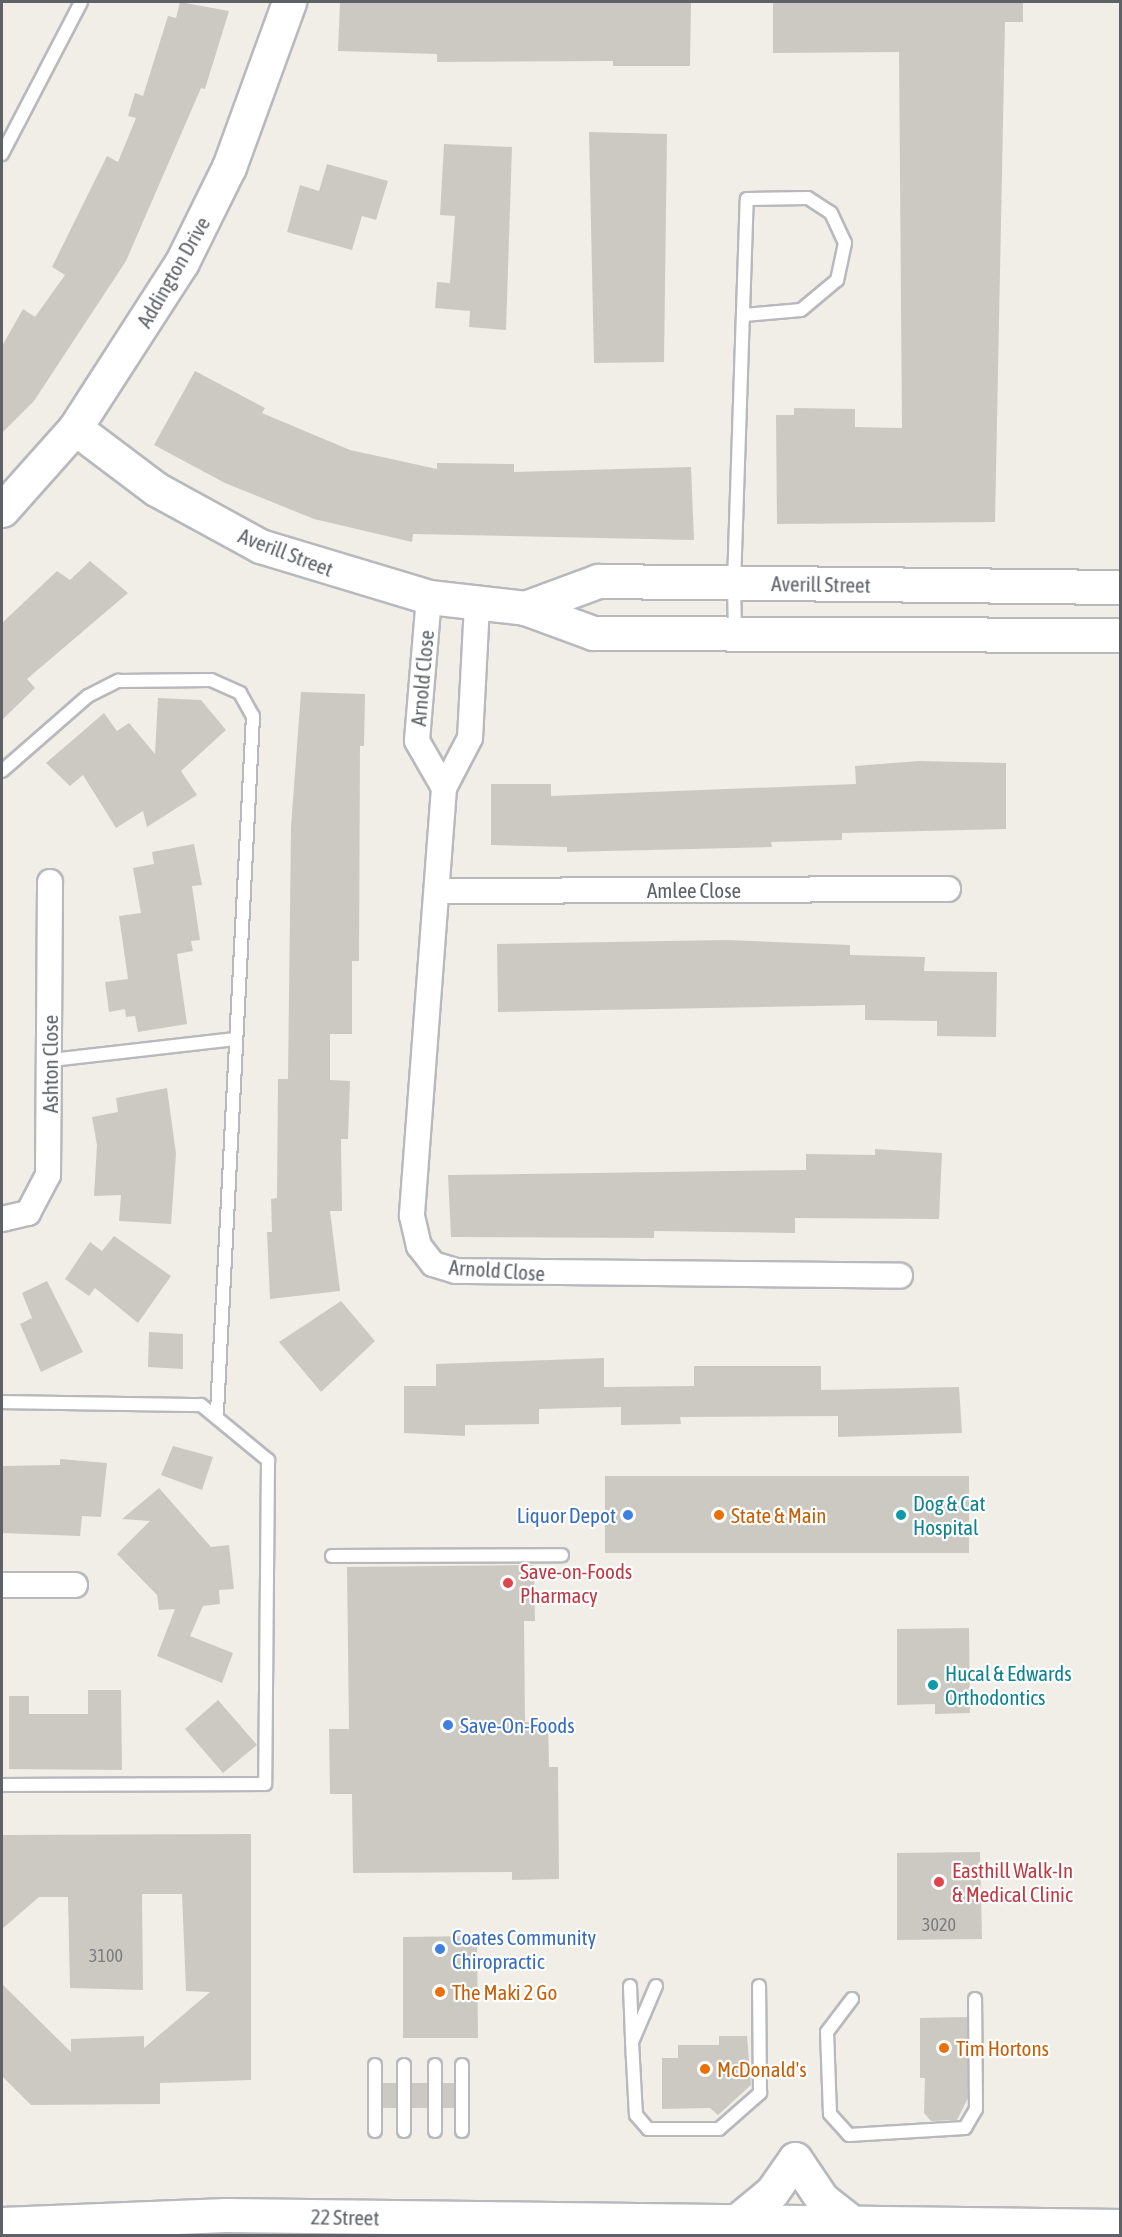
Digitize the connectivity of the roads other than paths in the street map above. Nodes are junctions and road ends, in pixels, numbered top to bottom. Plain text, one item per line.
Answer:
1 (81, 2) edge
2 (289, 2) edge
3 (2, 154) edge
4 (744, 315) junction
5 (75, 428) junction
6 (2, 510) edge
7 (734, 583) junction
8 (1120, 587) edge
9 (429, 597) junction
10 (477, 605) junction
11 (525, 608) junction
12 (735, 634) junction
13 (1120, 635) edge
14 (2, 771) edge
15 (444, 788) junction
16 (50, 882) dead end
17 (948, 889) dead end
18 (439, 891) junction
19 (236, 1039) junction
20 (51, 1060) junction
21 (2, 1219) edge
22 (900, 1276) dead end
23 (2, 1402) edge
24 (217, 1413) junction
25 (562, 1555) dead end
26 (332, 1556) dead end
27 (2, 1585) edge
28 (75, 1585) dead end
29 (2, 1785) edge
30 (630, 1986) dead end
31 (656, 1986) dead end
32 (759, 1986) dead end
33 (975, 1998) dead end
34 (852, 1999) dead end
35 (632, 2042) junction
36 (375, 2065) dead end
37 (404, 2065) dead end
38 (435, 2065) dead end
39 (462, 2065) dead end
40 (375, 2131) dead end
41 (404, 2131) dead end
42 (435, 2131) dead end
43 (462, 2131) dead end
44 (1120, 2206) edge
45 (738, 2220) junction
46 (850, 2221) junction
47 (2, 2224) edge
48 (1050, 2226) junction
49 (1120, 2226) edge

1 - 3 lane
2 - 5 street, Addington Drive
4 - 4 lane
4 - 7 lane
5 - 6 street, Addington Drive
5 - 9 street, Averill Street
7 - 8 street, Averill Street
7 - 11 street, Averill Street
7 - 12 lane
9 - 10 street, Averill Street
9 - 15 street, Arnold Close
10 - 11 street, Averill Street
10 - 15 street, Arnold Close
11 - 12 street, Averill Street
12 - 13 street, Averill Street
14 - 19 lane
15 - 18 street, Arnold Close
16 - 20 street, Ashton Close
17 - 18 street, Amlee Close
18 - 22 street, Arnold Close
19 - 20 lane
19 - 24 lane
20 - 21 street, Ashton Close
23 - 24 lane
24 - 29 lane
25 - 26 lane
27 - 28 street
30 - 35 lane
31 - 35 lane
32 - 35 lane
33 - 34 lane
36 - 40 lane
37 - 41 lane
38 - 42 lane
39 - 43 lane
44 - 48 street
45 - 46 street, 22 Street
45 - 46 street
45 - 47 street, 22 Street
46 - 48 street, 22 Street
48 - 49 street, 22 Street

